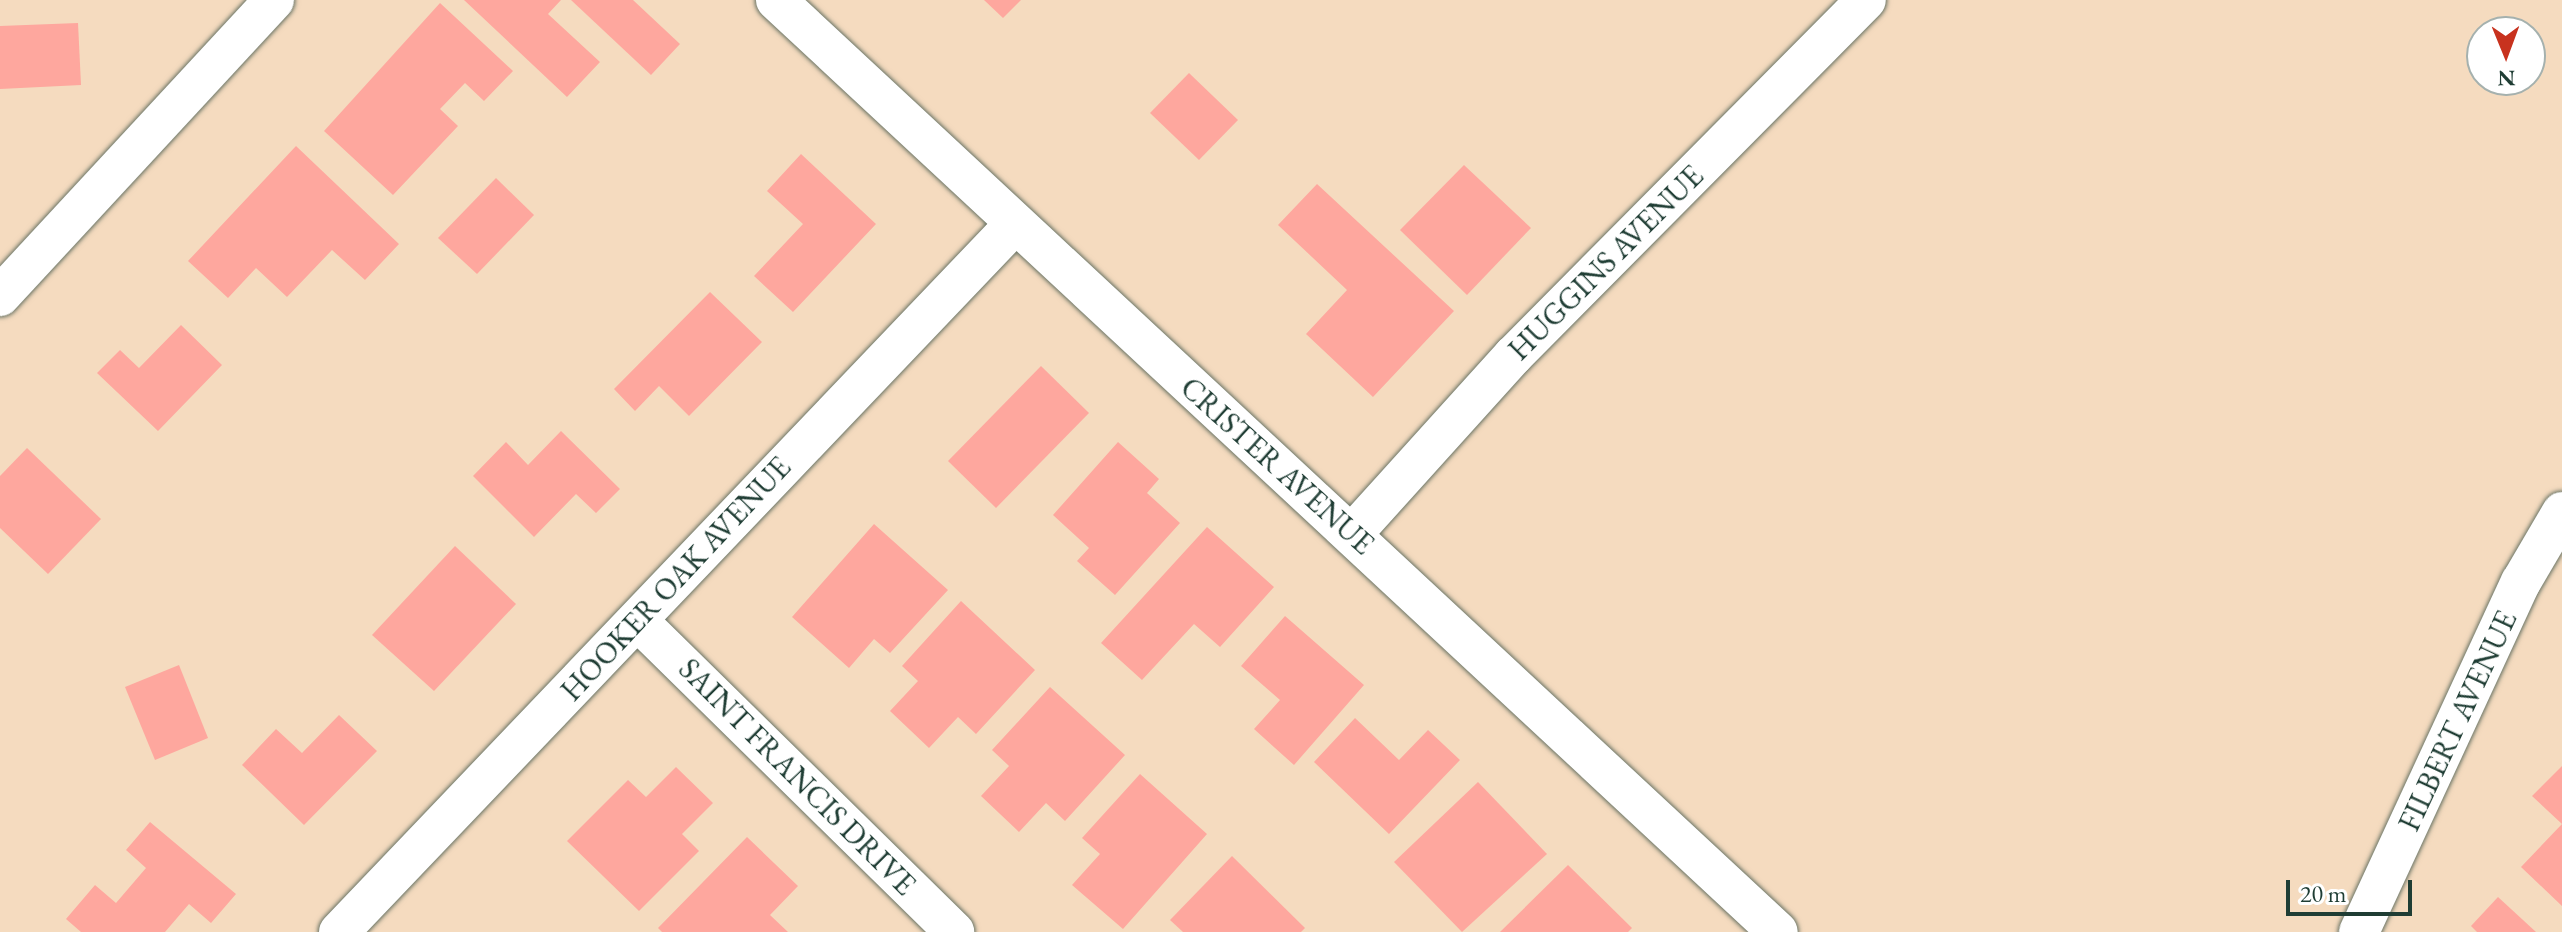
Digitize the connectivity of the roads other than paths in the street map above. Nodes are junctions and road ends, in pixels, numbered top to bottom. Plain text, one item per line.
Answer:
1 (274, 0) edge
2 (776, 0) edge
3 (1866, 0) edge
4 (1013, 226) junction
5 (0, 296) edge
6 (2562, 512) edge
7 (1353, 533) junction
8 (639, 622) junction
9 (339, 932) edge
10 (954, 932) edge
11 (1778, 932) edge
12 (2359, 932) edge

1 - 5 street
2 - 4 street, CRISTER AVENUE
3 - 7 street, HUGGINS AVENUE
4 - 7 street, CRISTER AVENUE
4 - 8 street, HOOKER OAK AVENUE
6 - 12 street, FILBERT AVENUE
7 - 11 street, CRISTER AVENUE
8 - 9 street, HOOKER OAK AVENUE
8 - 10 street, SAINT FRANCIS DRIVE

